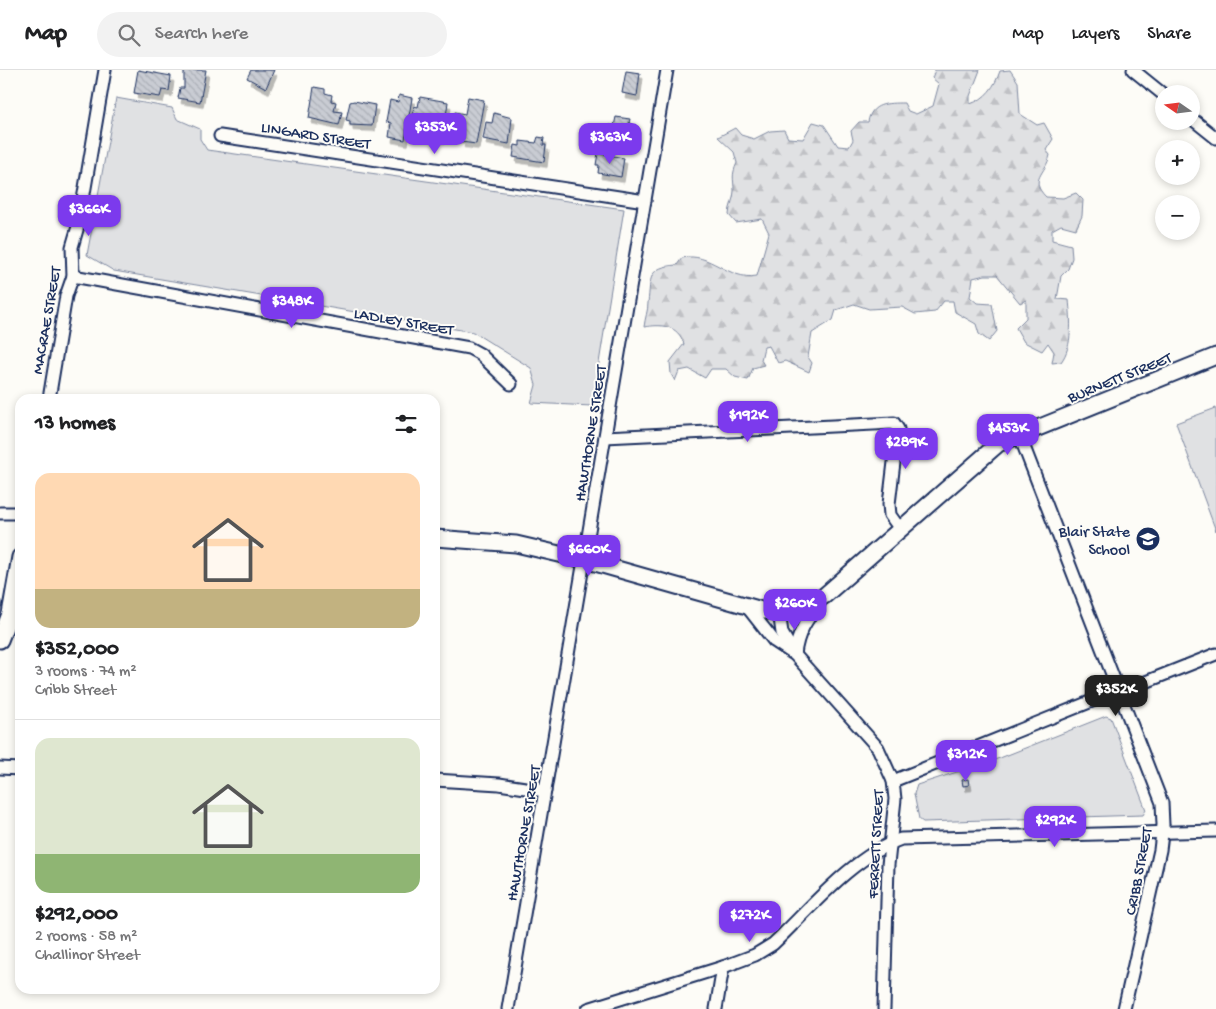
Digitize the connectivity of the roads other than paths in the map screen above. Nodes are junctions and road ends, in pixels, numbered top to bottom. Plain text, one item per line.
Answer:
1 (105, 70) edge
2 (667, 70) edge
3 (1133, 70) edge
4 (1155, 88) edge
5 (1200, 125) edge
6 (220, 136) dead end
7 (1216, 138) edge
8 (645, 201) junction
9 (73, 276) junction
10 (1216, 356) edge
11 (511, 384) dead end
12 (50, 394) edge
13 (1019, 434) junction
14 (605, 437) junction
15 (0, 513) edge
16 (15, 513) edge
17 (900, 529) junction
18 (440, 538) edge
19 (585, 560) junction
20 (15, 586) edge
21 (824, 596) junction
22 (745, 604) junction
23 (779, 611) junction
24 (0, 640) edge
25 (1216, 654) edge
26 (795, 655) junction
27 (1120, 691) junction
28 (0, 768) edge
29 (15, 769) edge
30 (440, 780) edge
31 (893, 780) junction
32 (546, 791) junction
33 (1216, 831) edge
34 (1163, 832) junction
35 (890, 843) junction
36 (723, 967) junction
37 (508, 1009) edge
38 (588, 1009) edge
39 (716, 1009) edge
40 (884, 1009) edge
41 (1124, 1009) edge

1 - 9 street, MACRAE STREET
2 - 8 street, HAWTHORNE STREET
3 - 4 street
5 - 7 street
6 - 8 street, LINGARD STREET
8 - 14 street, HAWTHORNE STREET
9 - 11 street, LADLEY STREET
9 - 12 street, MACRAE STREET
10 - 13 main road, BURNETT STREET
13 - 17 main road, BURNETT STREET
13 - 27 street, CRIBB STREET
14 - 17 street
14 - 19 street, HAWTHORNE STREET
15 - 16 street
17 - 21 main road, BURNETT STREET
18 - 19 main road, BURNETT STREET
19 - 22 main road, BURNETT STREET
19 - 32 street, HAWTHORNE STREET
20 - 24 main road
21 - 23 main road, BURNETT STREET
21 - 26 street
22 - 23 main road, BURNETT STREET
22 - 26 street
23 - 26 street, FERRETT STREET
25 - 27 street
26 - 31 street, FERRETT STREET
27 - 31 street
27 - 34 street, CRIBB STREET
28 - 29 street
30 - 32 street
31 - 35 street, FERRETT STREET
32 - 37 street, HAWTHORNE STREET
33 - 34 street
34 - 35 street
34 - 41 street, CRIBB STREET
35 - 36 street
35 - 40 street, FERRETT STREET
36 - 38 street
36 - 39 street

